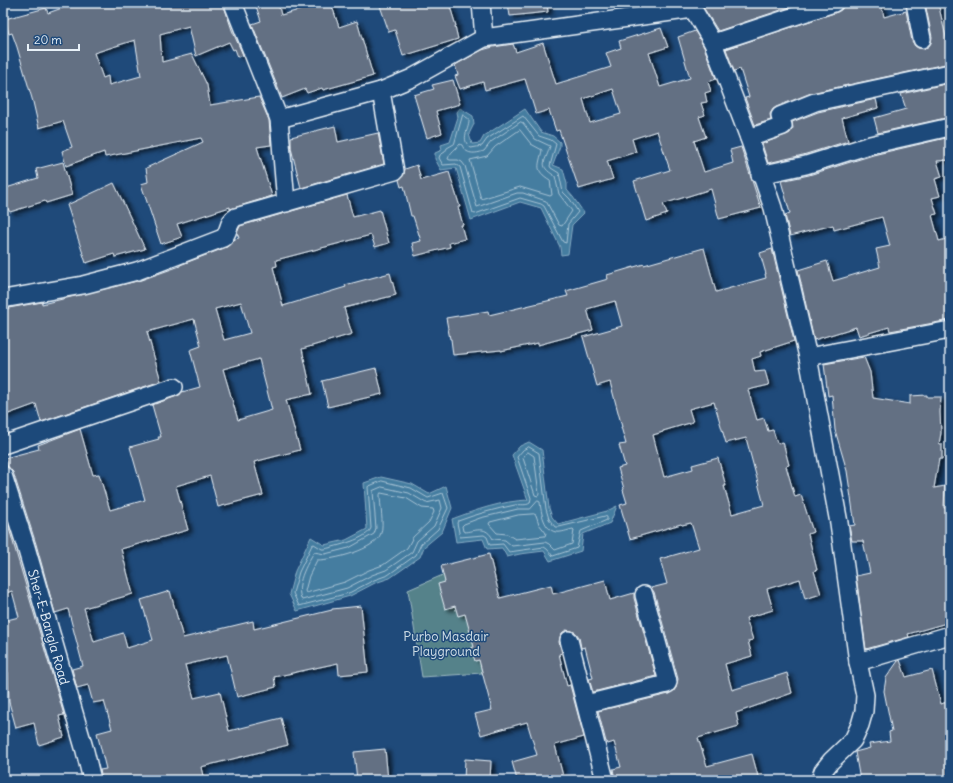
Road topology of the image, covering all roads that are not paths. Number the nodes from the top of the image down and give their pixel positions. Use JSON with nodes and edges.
{"nodes":[{"id":1,"x":233,"y":3,"type":"edge"},
{"id":2,"x":481,"y":3,"type":"edge"},
{"id":3,"x":834,"y":3,"type":"edge"},
{"id":4,"x":915,"y":3,"type":"edge"},
{"id":5,"x":693,"y":6,"type":"edge"},
{"id":6,"x":484,"y":38,"type":"junction"},
{"id":7,"x":922,"y":38,"type":"dead end"},
{"id":8,"x":713,"y":43,"type":"junction"},
{"id":9,"x":950,"y":73,"type":"edge"},
{"id":10,"x":381,"y":91,"type":"junction"},
{"id":11,"x":279,"y":119,"type":"junction"},
{"id":12,"x":950,"y":127,"type":"edge"},
{"id":13,"x":749,"y":138,"type":"junction"},
{"id":14,"x":760,"y":175,"type":"junction"},
{"id":15,"x":286,"y":203,"type":"junction"},
{"id":16,"x":3,"y":299,"type":"edge"},
{"id":17,"x":950,"y":330,"type":"edge"},
{"id":18,"x":808,"y":357,"type":"junction"},
{"id":19,"x":174,"y":387,"type":"dead end"},
{"id":20,"x":3,"y":445,"type":"edge"},
{"id":21,"x":4,"y":480,"type":"edge"},
{"id":22,"x":644,"y":595,"type":"dead end"},
{"id":23,"x":950,"y":635,"type":"edge"},
{"id":24,"x":569,"y":640,"type":"dead end"},
{"id":25,"x":858,"y":662,"type":"junction"},
{"id":26,"x":586,"y":704,"type":"junction"},
{"id":27,"x":92,"y":780,"type":"edge"},
{"id":28,"x":605,"y":780,"type":"edge"},
{"id":29,"x":820,"y":780,"type":"edge"}],
"edges":[{"from":1,"to":11,"type":"street"},
{"from":2,"to":6,"type":"street"},
{"from":3,"to":8,"type":"street"},
{"from":4,"to":7,"type":"street"},
{"from":5,"to":6,"type":"street"},
{"from":5,"to":8,"type":"street"},
{"from":6,"to":10,"type":"street"},
{"from":8,"to":13,"type":"street"},
{"from":9,"to":13,"type":"street"},
{"from":10,"to":11,"type":"street"},
{"from":10,"to":15,"type":"street"},
{"from":11,"to":15,"type":"street"},
{"from":12,"to":14,"type":"street"},
{"from":13,"to":14,"type":"street"},
{"from":14,"to":18,"type":"street"},
{"from":15,"to":16,"type":"street"},
{"from":17,"to":18,"type":"street"},
{"from":18,"to":25,"type":"street"},
{"from":19,"to":20,"type":"street"},
{"from":21,"to":27,"type":"street","name":"Sher-E-Bangla Road"},
{"from":22,"to":26,"type":"street"},
{"from":23,"to":25,"type":"street"},
{"from":24,"to":26,"type":"street"},
{"from":25,"to":29,"type":"street"},
{"from":26,"to":28,"type":"street"}]}
